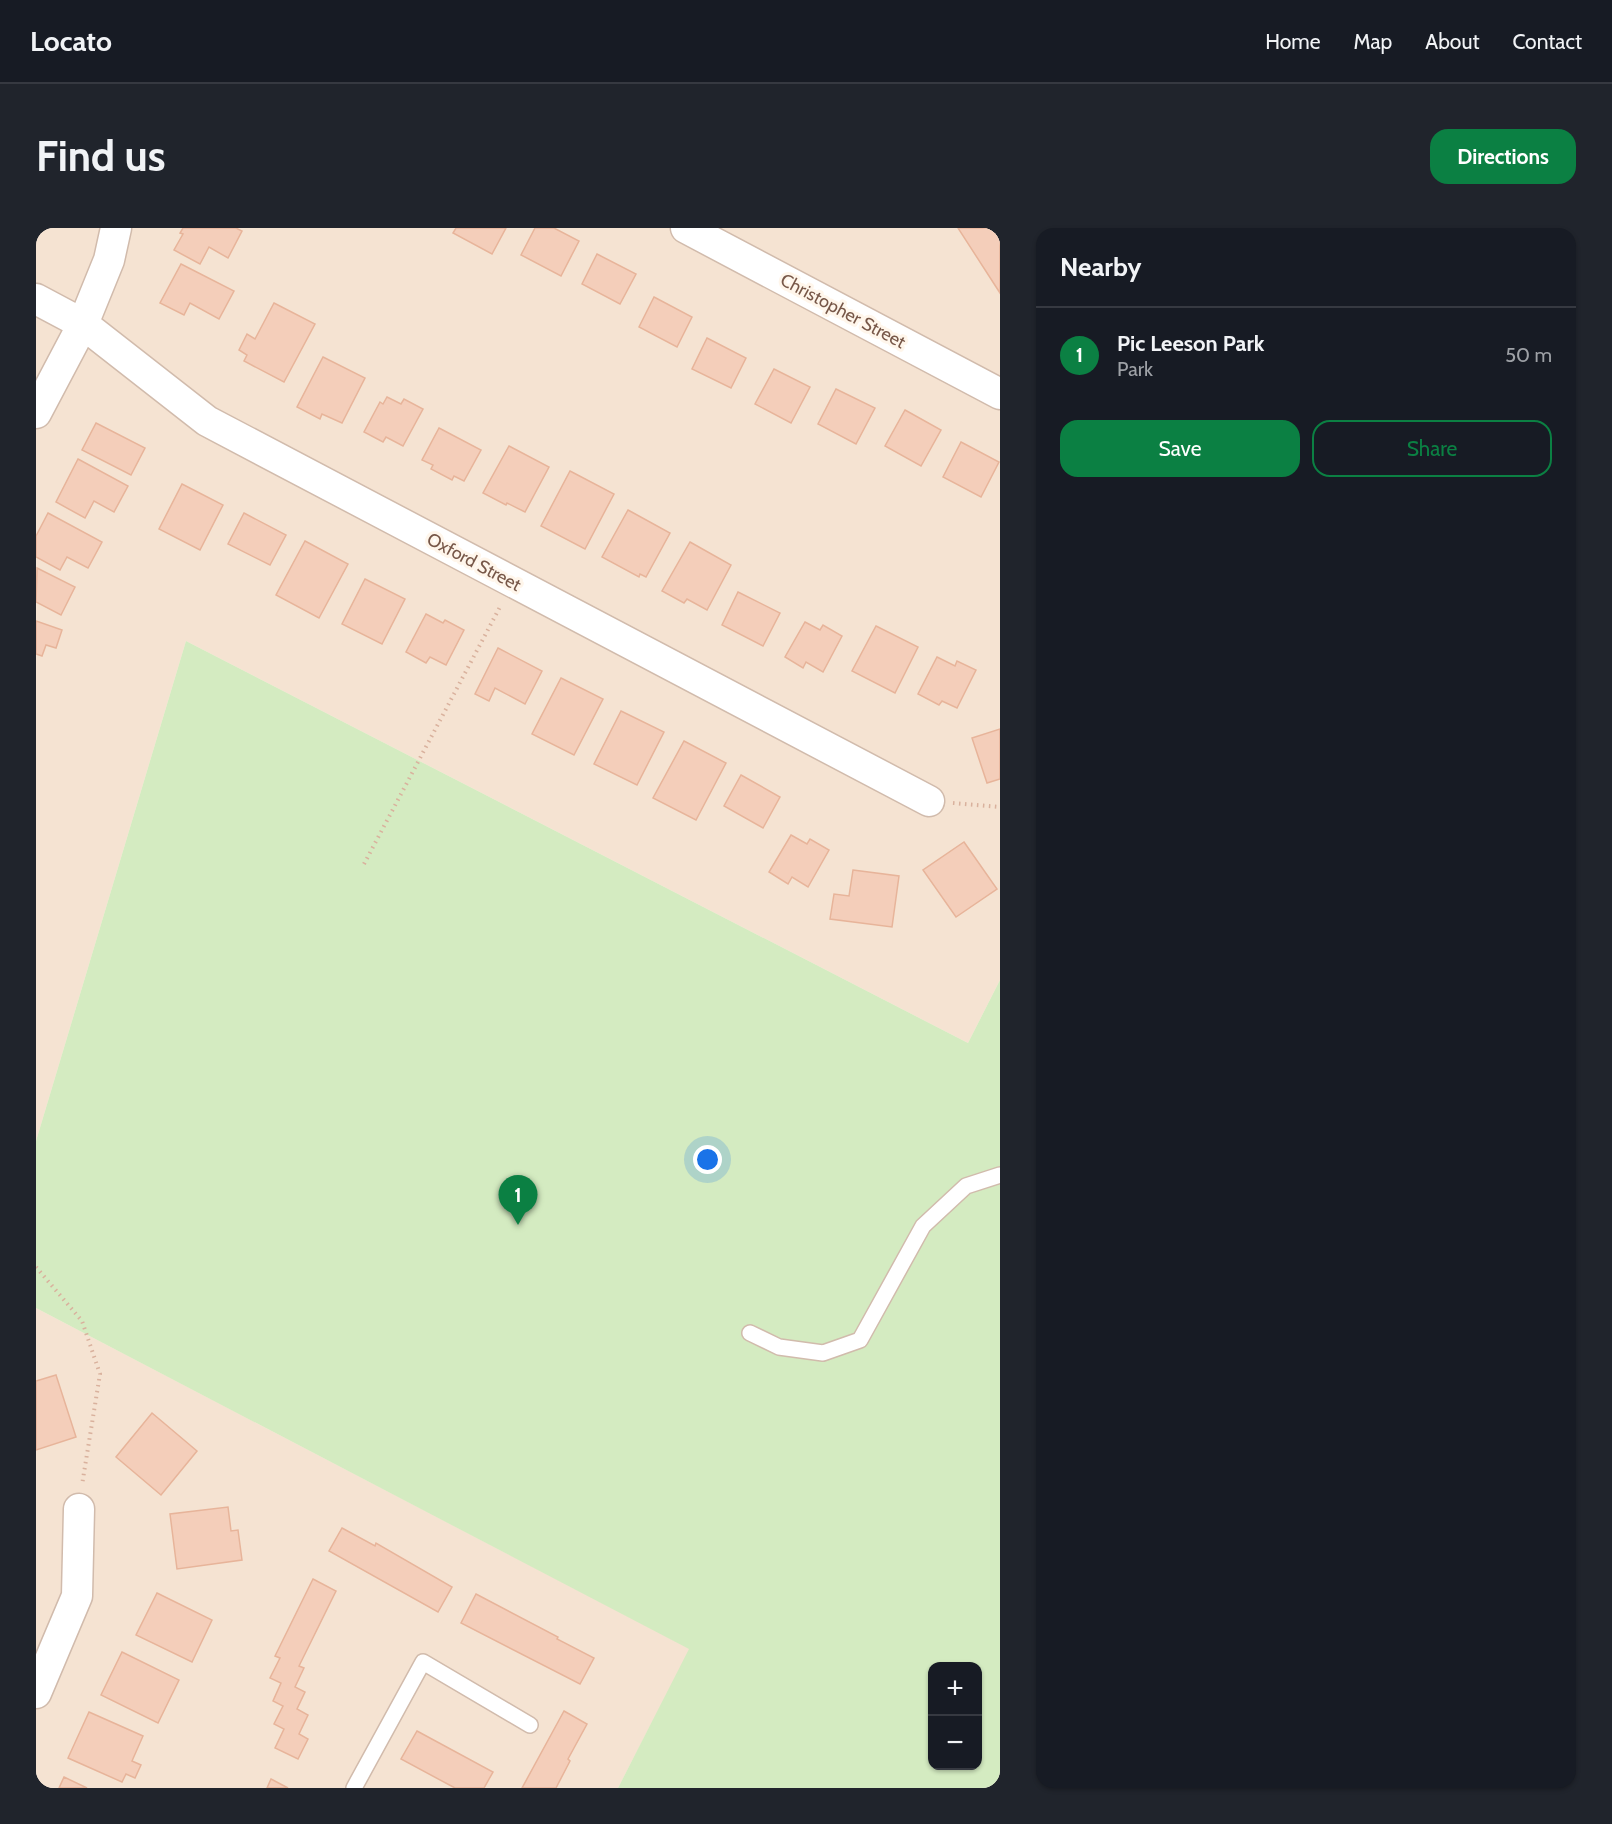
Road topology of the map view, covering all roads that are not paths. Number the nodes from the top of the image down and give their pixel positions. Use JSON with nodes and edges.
{"nodes":[{"id":1,"x":116,"y":228,"type":"edge"},
{"id":2,"x":686,"y":228,"type":"edge"},
{"id":3,"x":36,"y":299,"type":"edge"},
{"id":4,"x":83,"y":324,"type":"junction"},
{"id":5,"x":1000,"y":394,"type":"edge"},
{"id":6,"x":36,"y":413,"type":"edge"},
{"id":7,"x":929,"y":801,"type":"road end"},
{"id":8,"x":1000,"y":1175,"type":"edge"},
{"id":9,"x":750,"y":1333,"type":"dead end"},
{"id":10,"x":79,"y":1509,"type":"road end"},
{"id":11,"x":36,"y":1693,"type":"edge"},
{"id":12,"x":530,"y":1725,"type":"dead end"},
{"id":13,"x":354,"y":1788,"type":"edge"}],
"edges":[{"from":1,"to":4,"type":"street"},
{"from":2,"to":5,"type":"street","name":"Christopher Street"},
{"from":3,"to":4,"type":"street","name":"Oxford Street"},
{"from":4,"to":6,"type":"street"},
{"from":4,"to":7,"type":"street","name":"Oxford Street"},
{"from":8,"to":9,"type":"lane"},
{"from":10,"to":11,"type":"street"},
{"from":12,"to":13,"type":"lane"}]}
